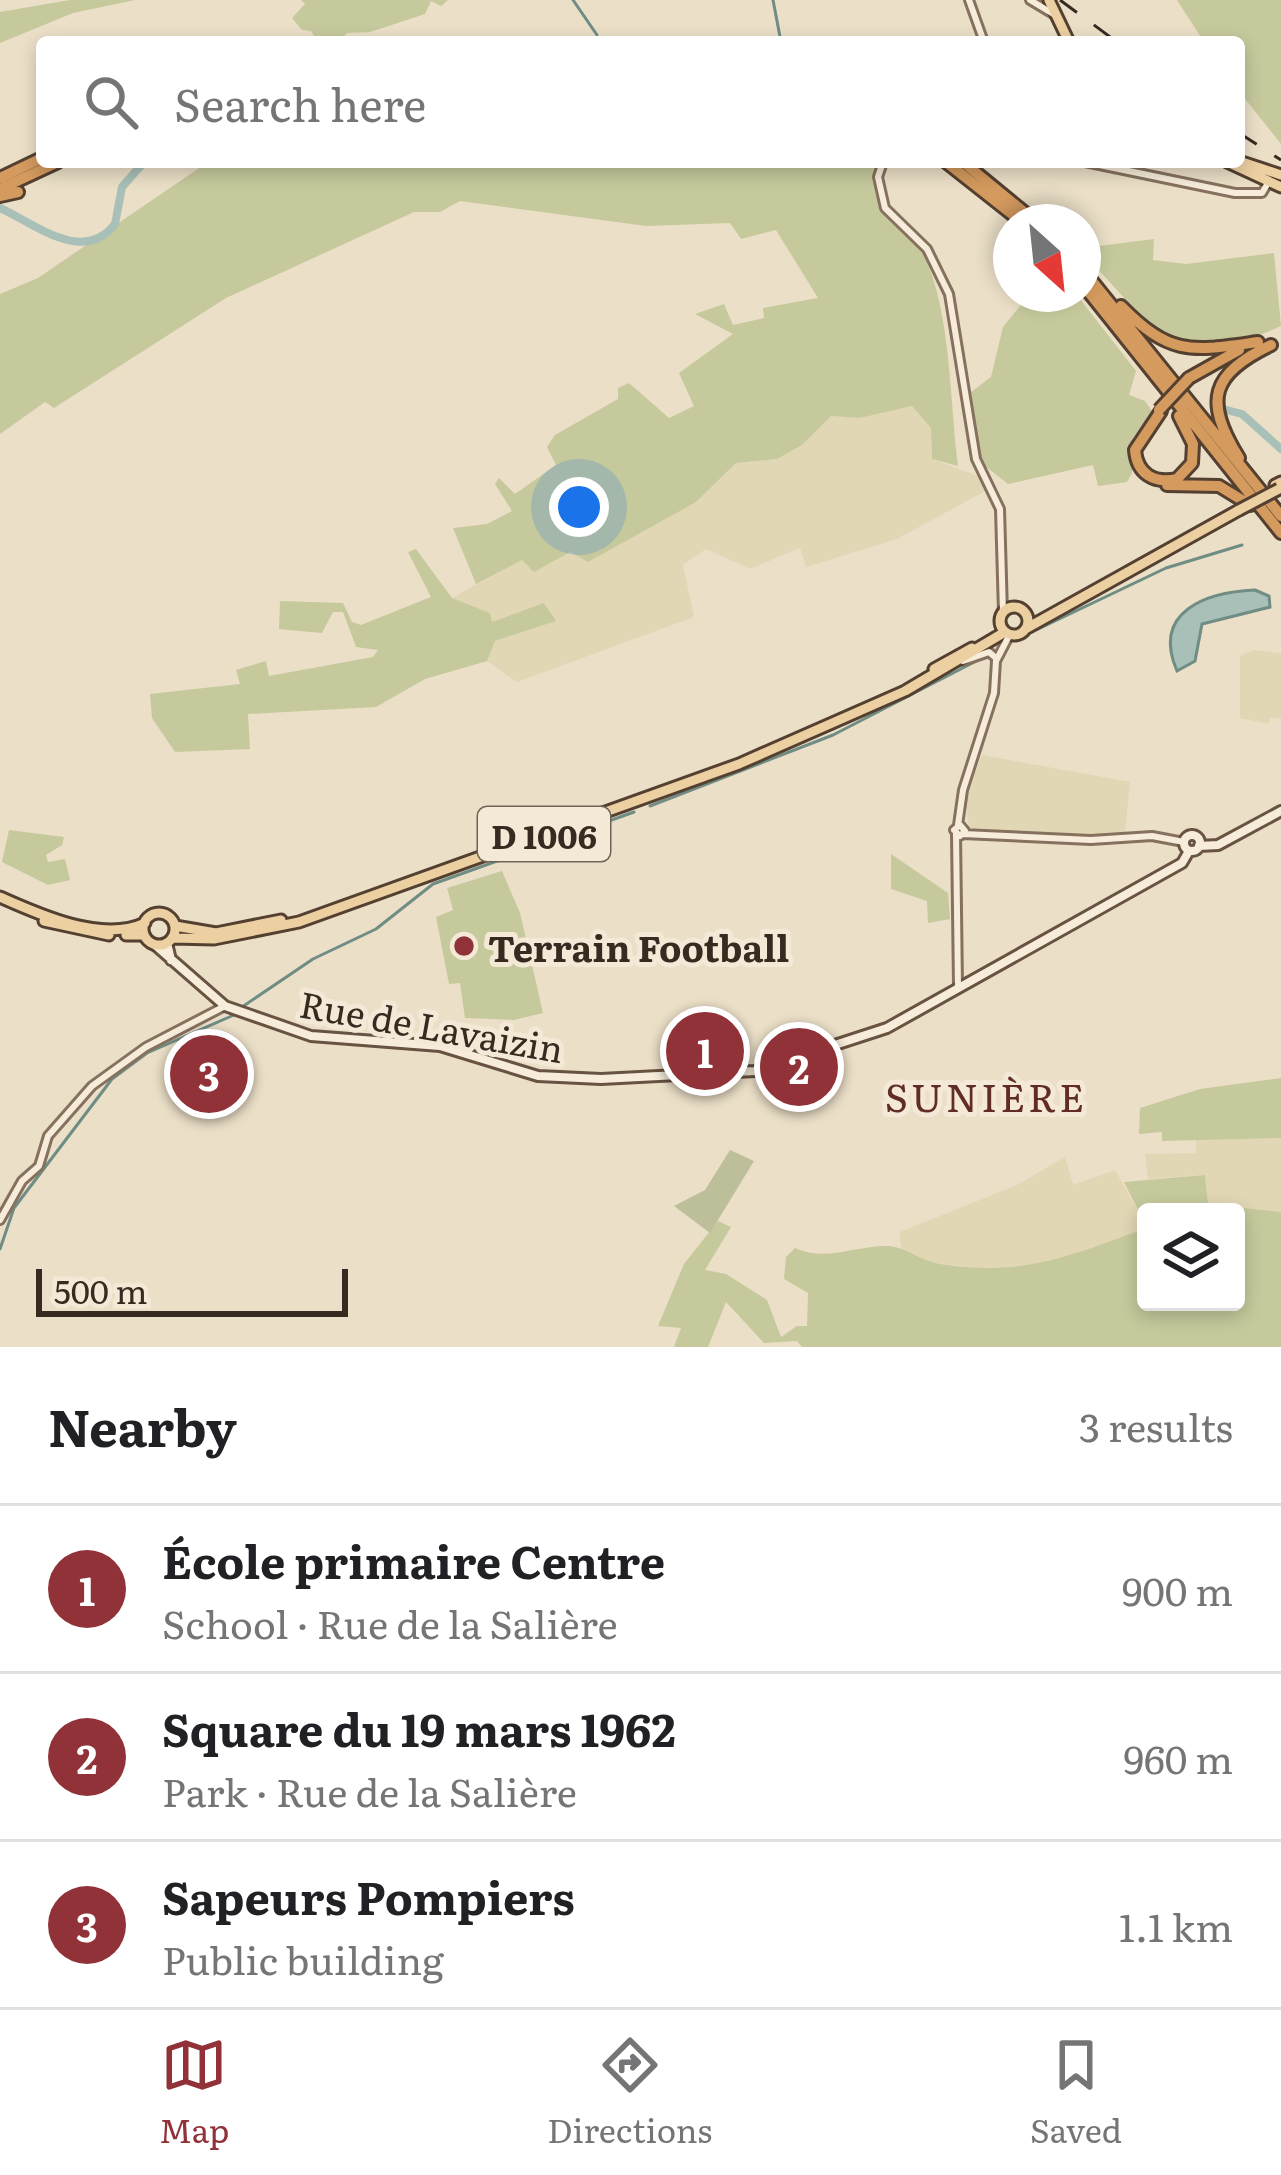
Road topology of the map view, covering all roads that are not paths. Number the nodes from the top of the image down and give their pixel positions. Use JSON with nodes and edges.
{"nodes":[{"id":1,"x":969,"y":0,"type":"edge"},
{"id":2,"x":1031,"y":0,"type":"edge"},
{"id":3,"x":1049,"y":1,"type":"edge"},
{"id":4,"x":1055,"y":15,"type":"junction"},
{"id":5,"x":982,"y":36,"type":"edge"},
{"id":6,"x":1066,"y":36,"type":"edge"},
{"id":7,"x":36,"y":161,"type":"edge"},
{"id":8,"x":1245,"y":164,"type":"edge"},
{"id":9,"x":47,"y":168,"type":"edge"},
{"id":10,"x":881,"y":168,"type":"edge"},
{"id":11,"x":954,"y":168,"type":"edge"},
{"id":12,"x":970,"y":168,"type":"edge"},
{"id":13,"x":1116,"y":168,"type":"edge"},
{"id":14,"x":1242,"y":168,"type":"edge"},
{"id":15,"x":0,"y":176,"type":"edge"},
{"id":16,"x":1272,"y":180,"type":"edge"},
{"id":17,"x":18,"y":192,"type":"dead end"},
{"id":18,"x":0,"y":193,"type":"edge"},
{"id":19,"x":999,"y":204,"type":"edge"},
{"id":20,"x":1014,"y":204,"type":"edge"},
{"id":21,"x":1101,"y":291,"type":"edge"},
{"id":22,"x":1101,"y":300,"type":"edge"},
{"id":23,"x":1101,"y":302,"type":"edge"},
{"id":24,"x":1273,"y":341,"type":"edge"},
{"id":25,"x":1171,"y":406,"type":"junction"},
{"id":26,"x":1279,"y":486,"type":"edge"},
{"id":27,"x":1256,"y":487,"type":"junction"},
{"id":28,"x":1276,"y":519,"type":"edge"},
{"id":29,"x":1281,"y":533,"type":"edge"},
{"id":30,"x":1028,"y":621,"type":"junction"},
{"id":31,"x":1005,"y":625,"type":"junction"},
{"id":32,"x":997,"y":659,"type":"junction"},
{"id":33,"x":954,"y":665,"type":"junction"},
{"id":34,"x":1281,"y":811,"type":"edge"},
{"id":35,"x":961,"y":831,"type":"junction"},
{"id":36,"x":1191,"y":846,"type":"junction"},
{"id":37,"x":0,"y":900,"type":"edge"},
{"id":38,"x":144,"y":929,"type":"junction"},
{"id":39,"x":168,"y":938,"type":"junction"},
{"id":40,"x":958,"y":986,"type":"junction"},
{"id":41,"x":226,"y":1006,"type":"junction"},
{"id":42,"x":0,"y":1220,"type":"edge"}],
"edges":[{"from":1,"to":5,"type":"street"},
{"from":2,"to":3,"type":"street"},
{"from":2,"to":4,"type":"street"},
{"from":3,"to":4,"type":"main road"},
{"from":4,"to":6,"type":"main road"},
{"from":7,"to":15,"type":"highway"},
{"from":8,"to":16,"type":"main road"},
{"from":9,"to":18,"type":"highway"},
{"from":10,"to":31,"type":"street"},
{"from":11,"to":19,"type":"highway"},
{"from":12,"to":20,"type":"highway"},
{"from":13,"to":16,"type":"street"},
{"from":14,"to":16,"type":"main road"},
{"from":17,"to":18,"type":"highway"},
{"from":21,"to":24,"type":"highway"},
{"from":22,"to":25,"type":"highway","bridge":true},
{"from":23,"to":25,"type":"highway"},
{"from":24,"to":25,"type":"highway","bridge":true},
{"from":24,"to":27,"type":"highway"},
{"from":25,"to":25,"type":"highway"},
{"from":25,"to":27,"type":"highway"},
{"from":25,"to":28,"type":"highway"},
{"from":25,"to":28,"type":"highway"},
{"from":26,"to":30,"type":"main road","bridge":true},
{"from":27,"to":28,"type":"highway"},
{"from":28,"to":29,"type":"highway"},
{"from":30,"to":31,"type":"main road"},
{"from":30,"to":31,"type":"main road"},
{"from":31,"to":32,"type":"street"},
{"from":31,"to":33,"type":"main road","number":"D 1006"},
{"from":31,"to":39,"type":"main road","number":"D 1006"},
{"from":32,"to":33,"type":"street"},
{"from":32,"to":35,"type":"street"},
{"from":33,"to":39,"type":"main road","number":"D 1006"},
{"from":34,"to":36,"type":"main road","name":"Rue de Lavaizin"},
{"from":35,"to":36,"type":"street"},
{"from":35,"to":40,"type":"street"},
{"from":36,"to":40,"type":"main road","name":"Rue de Lavaizin"},
{"from":37,"to":38,"type":"main road"},
{"from":38,"to":39,"type":"main road"},
{"from":38,"to":39,"type":"main road"},
{"from":39,"to":41,"type":"main road","name":"Rue de Lavaizin"},
{"from":40,"to":41,"type":"main road","name":"Rue de Lavaizin"},
{"from":41,"to":42,"type":"street"}]}
